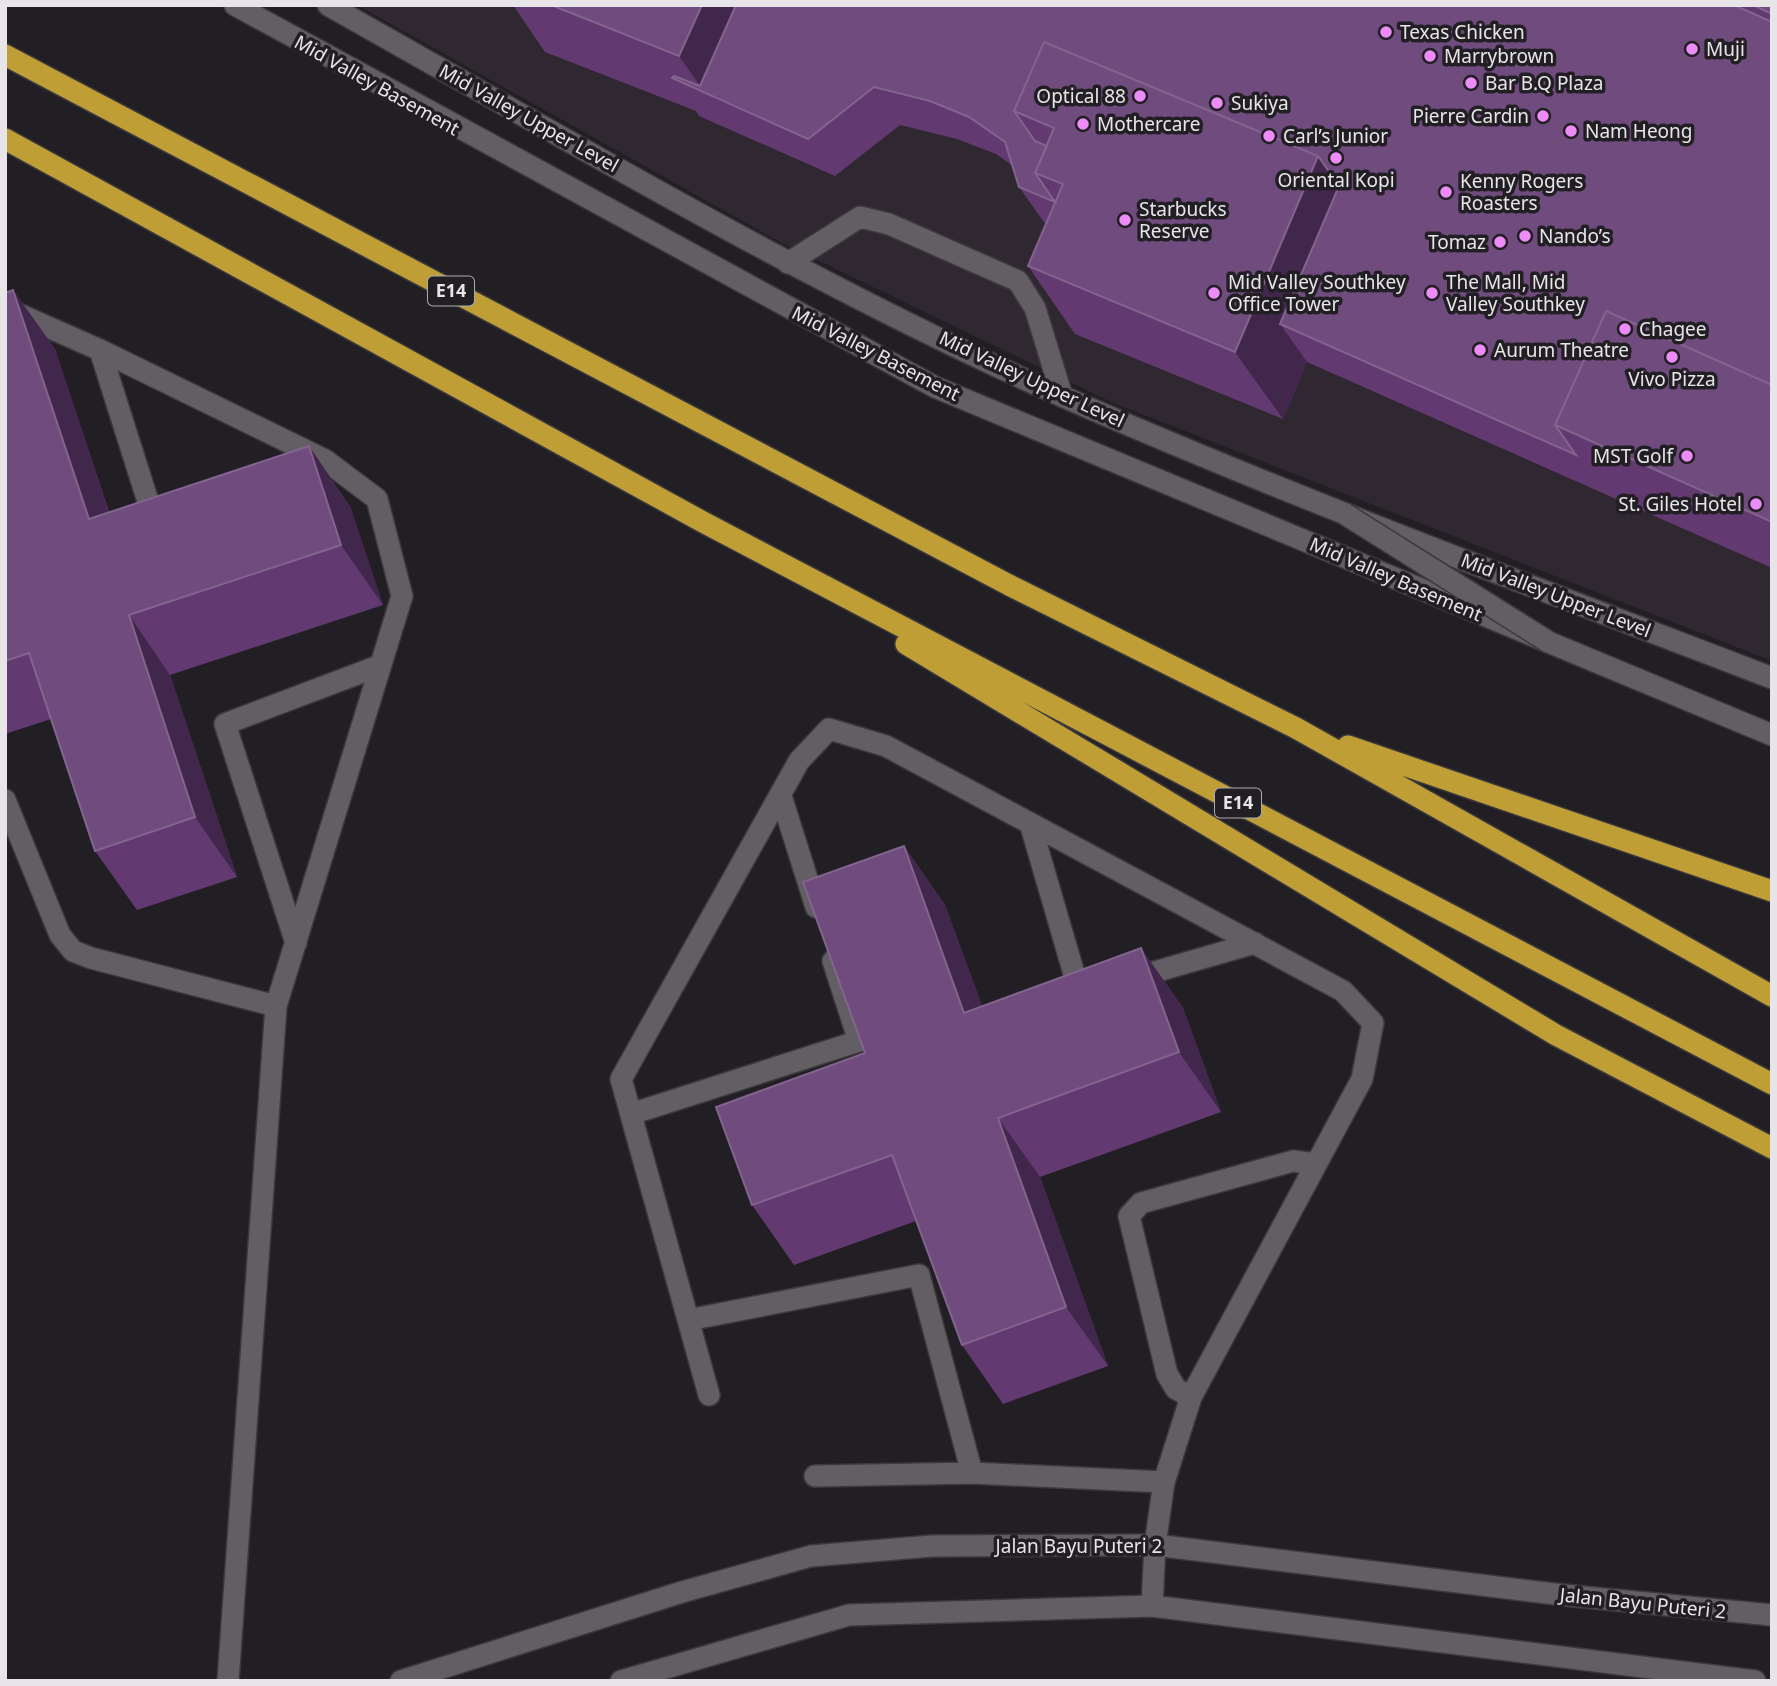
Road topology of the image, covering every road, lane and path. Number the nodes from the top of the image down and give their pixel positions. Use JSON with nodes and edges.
{"nodes":[{"id":1,"x":235,"y":5,"type":"edge"},
{"id":2,"x":328,"y":5,"type":"edge"},
{"id":3,"x":5,"y":55,"type":"edge"},
{"id":4,"x":5,"y":139,"type":"edge"},
{"id":5,"x":788,"y":263,"type":"junction"},
{"id":6,"x":5,"y":307,"type":"edge"},
{"id":7,"x":100,"y":350,"type":"junction"},
{"id":8,"x":1062,"y":396,"type":"junction"},
{"id":9,"x":325,"y":460,"type":"junction"},
{"id":10,"x":299,"y":469,"type":"edge"},
{"id":11,"x":179,"y":505,"type":"edge"},
{"id":12,"x":1345,"y":514,"type":"junction"},
{"id":13,"x":704,"y":522,"type":"junction"},
{"id":14,"x":1547,"y":641,"type":"junction"},
{"id":15,"x":382,"y":665,"type":"junction"},
{"id":16,"x":1772,"y":678,"type":"edge"},
{"id":17,"x":1296,"y":728,"type":"junction"},
{"id":18,"x":1772,"y":735,"type":"edge"},
{"id":19,"x":781,"y":796,"type":"junction"},
{"id":20,"x":5,"y":800,"type":"edge"},
{"id":21,"x":1030,"y":823,"type":"junction"},
{"id":22,"x":1772,"y":891,"type":"edge"},
{"id":23,"x":296,"y":943,"type":"junction"},
{"id":24,"x":1255,"y":943,"type":"junction"},
{"id":25,"x":1772,"y":996,"type":"edge"},
{"id":26,"x":276,"y":1006,"type":"junction"},
{"id":27,"x":1772,"y":1084,"type":"edge"},
{"id":28,"x":631,"y":1114,"type":"junction"},
{"id":29,"x":1772,"y":1149,"type":"edge"},
{"id":30,"x":1316,"y":1164,"type":"junction"},
{"id":31,"x":688,"y":1320,"type":"junction"},
{"id":32,"x":709,"y":1395,"type":"dead end"},
{"id":33,"x":1191,"y":1397,"type":"junction"},
{"id":34,"x":972,"y":1473,"type":"junction"},
{"id":35,"x":815,"y":1476,"type":"dead end"},
{"id":36,"x":1164,"y":1482,"type":"junction"},
{"id":37,"x":1155,"y":1545,"type":"junction"},
{"id":38,"x":1152,"y":1606,"type":"junction"},
{"id":39,"x":1772,"y":1615,"type":"edge"},
{"id":40,"x":228,"y":1681,"type":"edge"},
{"id":41,"x":401,"y":1681,"type":"edge"},
{"id":42,"x":621,"y":1681,"type":"edge"},
{"id":43,"x":1755,"y":1681,"type":"edge"}],
"edges":[{"from":1,"to":14,"type":"street","name":"Mid Valley Basement"},
{"from":2,"to":5,"type":"street","name":"Mid Valley Upper Level"},
{"from":3,"to":17,"type":"highway","number":"E14"},
{"from":4,"to":13,"type":"highway","number":"E14"},
{"from":5,"to":8,"type":"street","name":"Mid Valley Upper Level"},
{"from":5,"to":8,"type":"street"},
{"from":6,"to":7,"type":"street"},
{"from":7,"to":9,"type":"street"},
{"from":7,"to":11,"type":"street"},
{"from":8,"to":12,"type":"street","name":"Mid Valley Upper Level"},
{"from":9,"to":10,"type":"street"},
{"from":9,"to":15,"type":"street"},
{"from":12,"to":14,"type":"street","bridge":true},
{"from":12,"to":16,"type":"street","name":"Mid Valley Upper Level","bridge":true},
{"from":13,"to":27,"type":"highway","number":"E14"},
{"from":13,"to":29,"type":"highway"},
{"from":14,"to":18,"type":"street"},
{"from":15,"to":23,"type":"street"},
{"from":15,"to":23,"type":"street"},
{"from":17,"to":22,"type":"highway"},
{"from":17,"to":25,"type":"highway","number":"E14"},
{"from":19,"to":21,"type":"street"},
{"from":19,"to":28,"type":"street"},
{"from":19,"to":28,"type":"street"},
{"from":20,"to":26,"type":"street"},
{"from":21,"to":24,"type":"street"},
{"from":21,"to":24,"type":"street"},
{"from":23,"to":26,"type":"street"},
{"from":24,"to":30,"type":"street"},
{"from":26,"to":40,"type":"street"},
{"from":28,"to":31,"type":"street"},
{"from":30,"to":33,"type":"street"},
{"from":30,"to":33,"type":"street"},
{"from":31,"to":32,"type":"street"},
{"from":31,"to":34,"type":"street"},
{"from":33,"to":36,"type":"street"},
{"from":34,"to":35,"type":"street"},
{"from":34,"to":36,"type":"street"},
{"from":36,"to":37,"type":"street"},
{"from":37,"to":38,"type":"street"},
{"from":37,"to":39,"type":"street","name":"Jalan Bayu Puteri 2"},
{"from":37,"to":41,"type":"street","name":"Jalan Bayu Puteri 2"},
{"from":38,"to":42,"type":"street"},
{"from":38,"to":43,"type":"street"}]}
